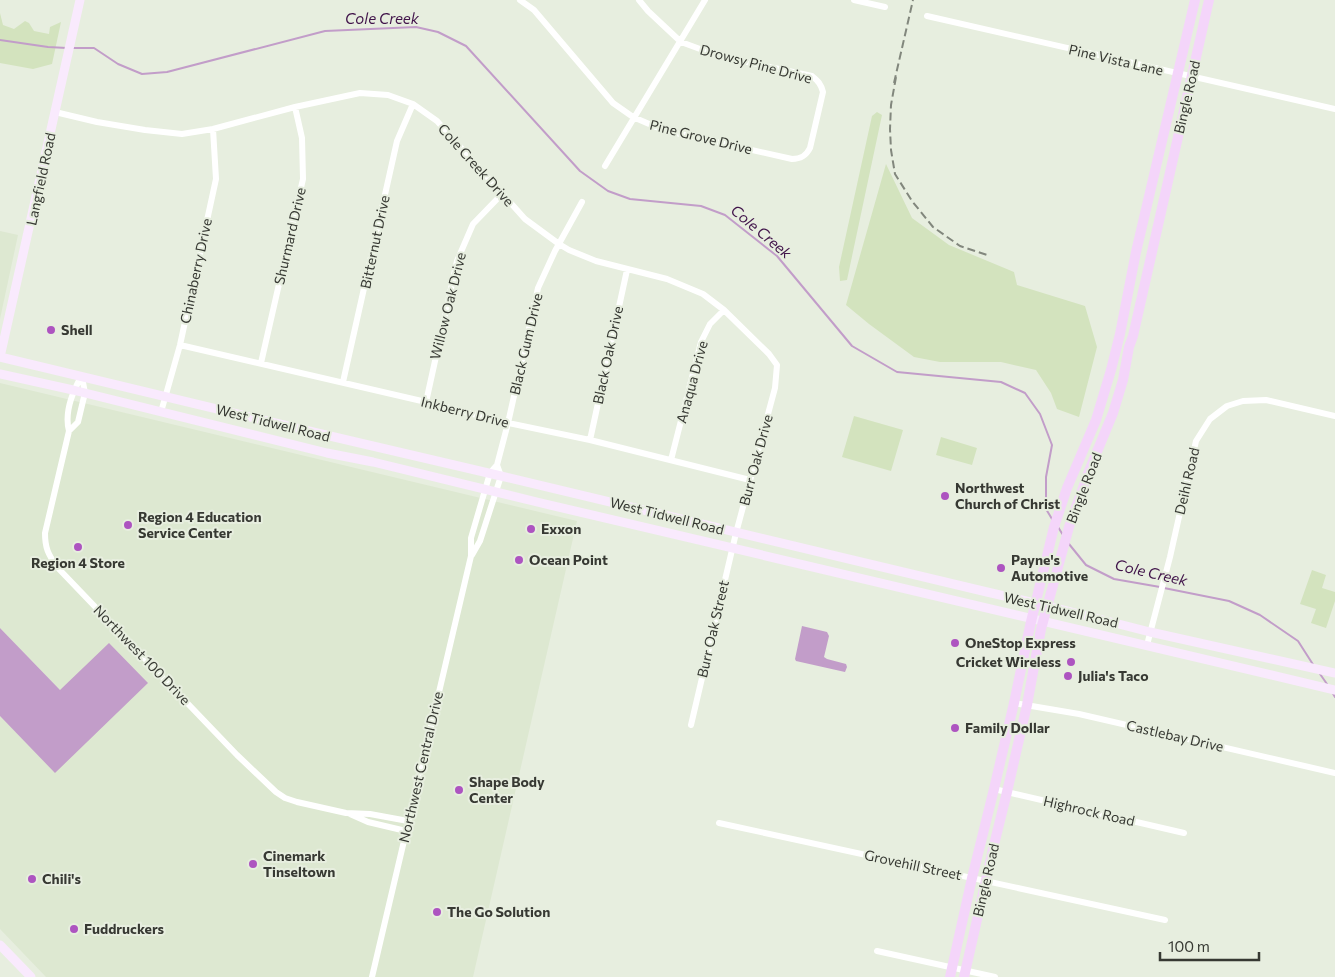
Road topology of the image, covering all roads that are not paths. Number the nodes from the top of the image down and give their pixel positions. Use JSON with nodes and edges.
{"nodes":[{"id":1,"x":80,"y":0,"type":"edge"},
{"id":2,"x":520,"y":0,"type":"edge"},
{"id":3,"x":639,"y":0,"type":"edge"},
{"id":4,"x":705,"y":0,"type":"edge"},
{"id":5,"x":854,"y":0,"type":"edge"},
{"id":6,"x":1194,"y":0,"type":"edge"},
{"id":7,"x":1209,"y":0,"type":"edge"},
{"id":8,"x":885,"y":7,"type":"dead end"},
{"id":9,"x":927,"y":16,"type":"dead end"},
{"id":10,"x":680,"y":42,"type":"junction"},
{"id":11,"x":1177,"y":73,"type":"junction"},
{"id":12,"x":1192,"y":76,"type":"junction"},
{"id":13,"x":412,"y":104,"type":"junction"},
{"id":14,"x":294,"y":107,"type":"junction"},
{"id":15,"x":1335,"y":109,"type":"edge"},
{"id":16,"x":55,"y":112,"type":"junction"},
{"id":17,"x":633,"y":117,"type":"junction"},
{"id":18,"x":816,"y":122,"type":"joint"},
{"id":19,"x":213,"y":130,"type":"junction"},
{"id":20,"x":605,"y":166,"type":"dead end"},
{"id":21,"x":502,"y":194,"type":"junction"},
{"id":22,"x":582,"y":202,"type":"dead end"},
{"id":23,"x":1147,"y":207,"type":"junction"},
{"id":24,"x":1162,"y":210,"type":"junction"},
{"id":25,"x":559,"y":244,"type":"junction"},
{"id":26,"x":627,"y":270,"type":"junction"},
{"id":27,"x":724,"y":310,"type":"junction"},
{"id":28,"x":1120,"y":334,"type":"junction"},
{"id":29,"x":1133,"y":336,"type":"junction"},
{"id":30,"x":180,"y":345,"type":"junction"},
{"id":31,"x":0,"y":357,"type":"edge"},
{"id":32,"x":261,"y":363,"type":"junction"},
{"id":33,"x":0,"y":374,"type":"edge"},
{"id":34,"x":82,"y":377,"type":"junction"},
{"id":35,"x":344,"y":382,"type":"junction"},
{"id":36,"x":775,"y":388,"type":"joint"},
{"id":37,"x":73,"y":390,"type":"junction"},
{"id":38,"x":84,"y":393,"type":"junction"},
{"id":39,"x":165,"y":396,"type":"junction"},
{"id":40,"x":426,"y":402,"type":"junction"},
{"id":41,"x":161,"y":412,"type":"junction"},
{"id":42,"x":1335,"y":416,"type":"edge"},
{"id":43,"x":508,"y":423,"type":"junction"},
{"id":44,"x":69,"y":431,"type":"junction"},
{"id":45,"x":330,"y":436,"type":"junction"},
{"id":46,"x":590,"y":440,"type":"junction"},
{"id":47,"x":327,"y":453,"type":"junction"},
{"id":48,"x":671,"y":460,"type":"junction"},
{"id":49,"x":497,"y":465,"type":"junction"},
{"id":50,"x":1077,"y":466,"type":"junction"},
{"id":51,"x":1089,"y":471,"type":"junction"},
{"id":52,"x":490,"y":473,"type":"junction"},
{"id":53,"x":501,"y":476,"type":"junction"},
{"id":54,"x":750,"y":480,"type":"junction"},
{"id":55,"x":485,"y":490,"type":"junction"},
{"id":56,"x":496,"y":492,"type":"junction"},
{"id":57,"x":736,"y":533,"type":"junction"},
{"id":58,"x":733,"y":548,"type":"junction"},
{"id":59,"x":471,"y":556,"type":"junction"},
{"id":60,"x":846,"y":559,"type":"junction"},
{"id":61,"x":842,"y":574,"type":"junction"},
{"id":62,"x":925,"y":578,"type":"junction"},
{"id":63,"x":922,"y":593,"type":"junction"},
{"id":64,"x":1036,"y":603,"type":"junction"},
{"id":65,"x":1048,"y":606,"type":"junction"},
{"id":66,"x":1032,"y":618,"type":"junction"},
{"id":67,"x":1043,"y":621,"type":"junction"},
{"id":68,"x":1150,"y":632,"type":"junction"},
{"id":69,"x":1147,"y":646,"type":"junction"},
{"id":70,"x":1225,"y":648,"type":"junction"},
{"id":71,"x":1223,"y":663,"type":"junction"},
{"id":72,"x":1335,"y":673,"type":"edge"},
{"id":73,"x":1335,"y":690,"type":"edge"},
{"id":74,"x":1014,"y":702,"type":"junction"},
{"id":75,"x":1027,"y":706,"type":"junction"},
{"id":76,"x":691,"y":726,"type":"dead end"},
{"id":77,"x":1335,"y":773,"type":"edge"},
{"id":78,"x":994,"y":790,"type":"junction"},
{"id":79,"x":1007,"y":792,"type":"junction"},
{"id":80,"x":346,"y":813,"type":"junction"},
{"id":81,"x":408,"y":821,"type":"junction"},
{"id":82,"x":719,"y":823,"type":"dead end"},
{"id":83,"x":406,"y":831,"type":"junction"},
{"id":84,"x":1184,"y":833,"type":"dead end"},
{"id":85,"x":972,"y":878,"type":"junction"},
{"id":86,"x":986,"y":881,"type":"junction"},
{"id":87,"x":1165,"y":920,"type":"dead end"},
{"id":88,"x":0,"y":945,"type":"edge"},
{"id":89,"x":878,"y":951,"type":"dead end"},
{"id":90,"x":951,"y":972,"type":"edge"},
{"id":91,"x":965,"y":974,"type":"edge"},
{"id":92,"x":31,"y":977,"type":"edge"},
{"id":93,"x":372,"y":977,"type":"edge"},
{"id":94,"x":996,"y":977,"type":"edge"}],
"edges":[{"from":1,"to":16,"type":"main road","name":"Langfield Road"},
{"from":2,"to":17,"type":"street","name":"Pine Grove Drive"},
{"from":3,"to":10,"type":"street","name":"Drowsy Pine Drive"},
{"from":4,"to":10,"type":"street"},
{"from":5,"to":8,"type":"street"},
{"from":6,"to":11,"type":"main road","name":"Bingle Road"},
{"from":7,"to":12,"type":"main road","name":"Bingle Road"},
{"from":9,"to":11,"type":"street","name":"Pine Vista Lane"},
{"from":10,"to":17,"type":"street"},
{"from":10,"to":18,"type":"street","name":"Drowsy Pine Drive"},
{"from":11,"to":12,"type":"street","name":"Pine Vista Lane"},
{"from":11,"to":23,"type":"main road","name":"Bingle Road"},
{"from":12,"to":15,"type":"street","name":"Pine Vista Lane"},
{"from":12,"to":24,"type":"main road","name":"Bingle Road"},
{"from":13,"to":14,"type":"street","name":"Cole Creek Drive"},
{"from":13,"to":21,"type":"street","name":"Cole Creek Drive"},
{"from":13,"to":35,"type":"street","name":"Bitternut Drive"},
{"from":14,"to":19,"type":"street","name":"Cole Creek Drive"},
{"from":14,"to":32,"type":"street","name":"Shurmard Drive"},
{"from":16,"to":19,"type":"street","name":"Cole Creek Drive"},
{"from":16,"to":31,"type":"main road","name":"Langfield Road"},
{"from":17,"to":18,"type":"street","name":"Pine Grove Drive"},
{"from":17,"to":20,"type":"street"},
{"from":19,"to":30,"type":"street","name":"Chinaberry Drive"},
{"from":21,"to":25,"type":"street","name":"Cole Creek Drive"},
{"from":21,"to":40,"type":"street","name":"Willow Oak Drive"},
{"from":22,"to":25,"type":"street","name":"Black Gum Drive"},
{"from":23,"to":24,"type":"main road"},
{"from":23,"to":28,"type":"main road","name":"Bingle Road"},
{"from":24,"to":29,"type":"main road","name":"Bingle Road"},
{"from":25,"to":26,"type":"street","name":"Cole Creek Drive"},
{"from":25,"to":43,"type":"street","name":"Black Gum Drive"},
{"from":26,"to":27,"type":"street","name":"Cole Creek Drive"},
{"from":26,"to":46,"type":"street","name":"Black Oak Drive"},
{"from":27,"to":36,"type":"street","name":"Cole Creek Drive"},
{"from":27,"to":48,"type":"street","name":"Anaqua Drive"},
{"from":28,"to":29,"type":"main road"},
{"from":28,"to":50,"type":"main road","name":"Bingle Road"},
{"from":29,"to":51,"type":"main road","name":"Bingle Road"},
{"from":30,"to":32,"type":"street","name":"Inkberry Drive"},
{"from":30,"to":39,"type":"street","name":"Chinaberry Drive"},
{"from":31,"to":34,"type":"main road","name":"West Tidwell Road"},
{"from":32,"to":35,"type":"street","name":"Inkberry Drive"},
{"from":33,"to":37,"type":"main road","name":"West Tidwell Road"},
{"from":34,"to":37,"type":"street","name":"Northwest 100 Drive"},
{"from":34,"to":38,"type":"street","name":"Northwest 100 Drive"},
{"from":34,"to":39,"type":"main road","name":"West Tidwell Road"},
{"from":35,"to":40,"type":"street","name":"Inkberry Drive"},
{"from":36,"to":54,"type":"street","name":"Burr Oak Drive"},
{"from":37,"to":38,"type":"main road","name":"West Tidwell Road"},
{"from":37,"to":44,"type":"street","name":"Northwest 100 Drive"},
{"from":38,"to":41,"type":"main road","name":"West Tidwell Road"},
{"from":38,"to":44,"type":"street","name":"Northwest 100 Drive"},
{"from":39,"to":41,"type":"street","name":"Chinaberry Drive"},
{"from":39,"to":45,"type":"main road","name":"West Tidwell Road"},
{"from":40,"to":43,"type":"street","name":"Inkberry Drive"},
{"from":41,"to":47,"type":"main road","name":"West Tidwell Road"},
{"from":42,"to":68,"type":"street","name":"Deihl Road"},
{"from":43,"to":46,"type":"street","name":"Inkberry Drive"},
{"from":43,"to":49,"type":"street","name":"Black Gum Drive"},
{"from":44,"to":80,"type":"street","name":"Northwest 100 Drive"},
{"from":45,"to":47,"type":"main road"},
{"from":45,"to":52,"type":"main road","name":"West Tidwell Road"},
{"from":46,"to":48,"type":"street","name":"Inkberry Drive"},
{"from":47,"to":55,"type":"main road","name":"West Tidwell Road"},
{"from":48,"to":54,"type":"street","name":"Inkberry Drive"},
{"from":49,"to":52,"type":"street","name":"Black Gum Drive"},
{"from":49,"to":53,"type":"street"},
{"from":50,"to":51,"type":"main road"},
{"from":50,"to":64,"type":"main road","name":"Bingle Road"},
{"from":51,"to":65,"type":"main road","name":"Bingle Road"},
{"from":52,"to":53,"type":"main road","name":"West Tidwell Road"},
{"from":52,"to":55,"type":"street","name":"Northwest Central Drive"},
{"from":53,"to":56,"type":"street","name":"Northwest Central Drive"},
{"from":53,"to":57,"type":"main road","name":"West Tidwell Road"},
{"from":54,"to":57,"type":"street","name":"Burr Oak Drive"},
{"from":55,"to":56,"type":"main road","name":"West Tidwell Road"},
{"from":55,"to":59,"type":"street","name":"Northwest Central Drive"},
{"from":56,"to":58,"type":"main road","name":"West Tidwell Road"},
{"from":56,"to":59,"type":"street","name":"Northwest Central Drive"},
{"from":57,"to":58,"type":"street","name":"Burr Oak Street"},
{"from":57,"to":60,"type":"main road","name":"West Tidwell Road"},
{"from":58,"to":61,"type":"main road","name":"West Tidwell Road"},
{"from":58,"to":76,"type":"street","name":"Burr Oak Street"},
{"from":59,"to":81,"type":"street","name":"Northwest Central Drive"},
{"from":60,"to":61,"type":"main road"},
{"from":60,"to":62,"type":"main road","name":"West Tidwell Road"},
{"from":61,"to":63,"type":"main road","name":"West Tidwell Road"},
{"from":62,"to":63,"type":"main road"},
{"from":62,"to":64,"type":"main road","name":"West Tidwell Road"},
{"from":63,"to":66,"type":"main road","name":"West Tidwell Road"},
{"from":64,"to":65,"type":"main road","name":"West Tidwell Road"},
{"from":64,"to":66,"type":"main road","name":"Bingle Road"},
{"from":65,"to":67,"type":"main road","name":"Bingle Road"},
{"from":65,"to":68,"type":"main road","name":"West Tidwell Road"},
{"from":66,"to":67,"type":"main road","name":"West Tidwell Road"},
{"from":66,"to":74,"type":"main road","name":"Bingle Road"},
{"from":67,"to":69,"type":"main road","name":"West Tidwell Road"},
{"from":67,"to":75,"type":"main road","name":"Bingle Road"},
{"from":68,"to":69,"type":"street","name":"Deihl Road"},
{"from":68,"to":70,"type":"main road","name":"West Tidwell Road"},
{"from":69,"to":71,"type":"main road","name":"West Tidwell Road"},
{"from":70,"to":71,"type":"main road"},
{"from":70,"to":72,"type":"main road","name":"West Tidwell Road"},
{"from":71,"to":73,"type":"main road","name":"West Tidwell Road"},
{"from":74,"to":75,"type":"street","name":"Castlebay Drive"},
{"from":74,"to":78,"type":"main road","name":"Bingle Road"},
{"from":75,"to":77,"type":"street","name":"Castlebay Drive"},
{"from":75,"to":79,"type":"main road","name":"Bingle Road"},
{"from":78,"to":79,"type":"street","name":"Highrock Road"},
{"from":78,"to":85,"type":"main road","name":"Bingle Road"},
{"from":79,"to":84,"type":"street","name":"Highrock Road"},
{"from":79,"to":86,"type":"main road","name":"Bingle Road"},
{"from":80,"to":81,"type":"street","name":"Northwest 100 Drive"},
{"from":80,"to":83,"type":"street","name":"Northwest 100 Drive"},
{"from":81,"to":83,"type":"street","name":"Northwest Central Drive"},
{"from":82,"to":85,"type":"street","name":"Grovehill Street"},
{"from":83,"to":93,"type":"street","name":"Northwest Central Drive"},
{"from":85,"to":86,"type":"street","name":"Grovehill Street"},
{"from":85,"to":90,"type":"main road","name":"Bingle Road"},
{"from":86,"to":87,"type":"street","name":"Grovehill Street"},
{"from":86,"to":91,"type":"main road","name":"Bingle Road"},
{"from":88,"to":92,"type":"main road"},
{"from":89,"to":90,"type":"street"},
{"from":90,"to":91,"type":"street"},
{"from":91,"to":94,"type":"street"}]}
